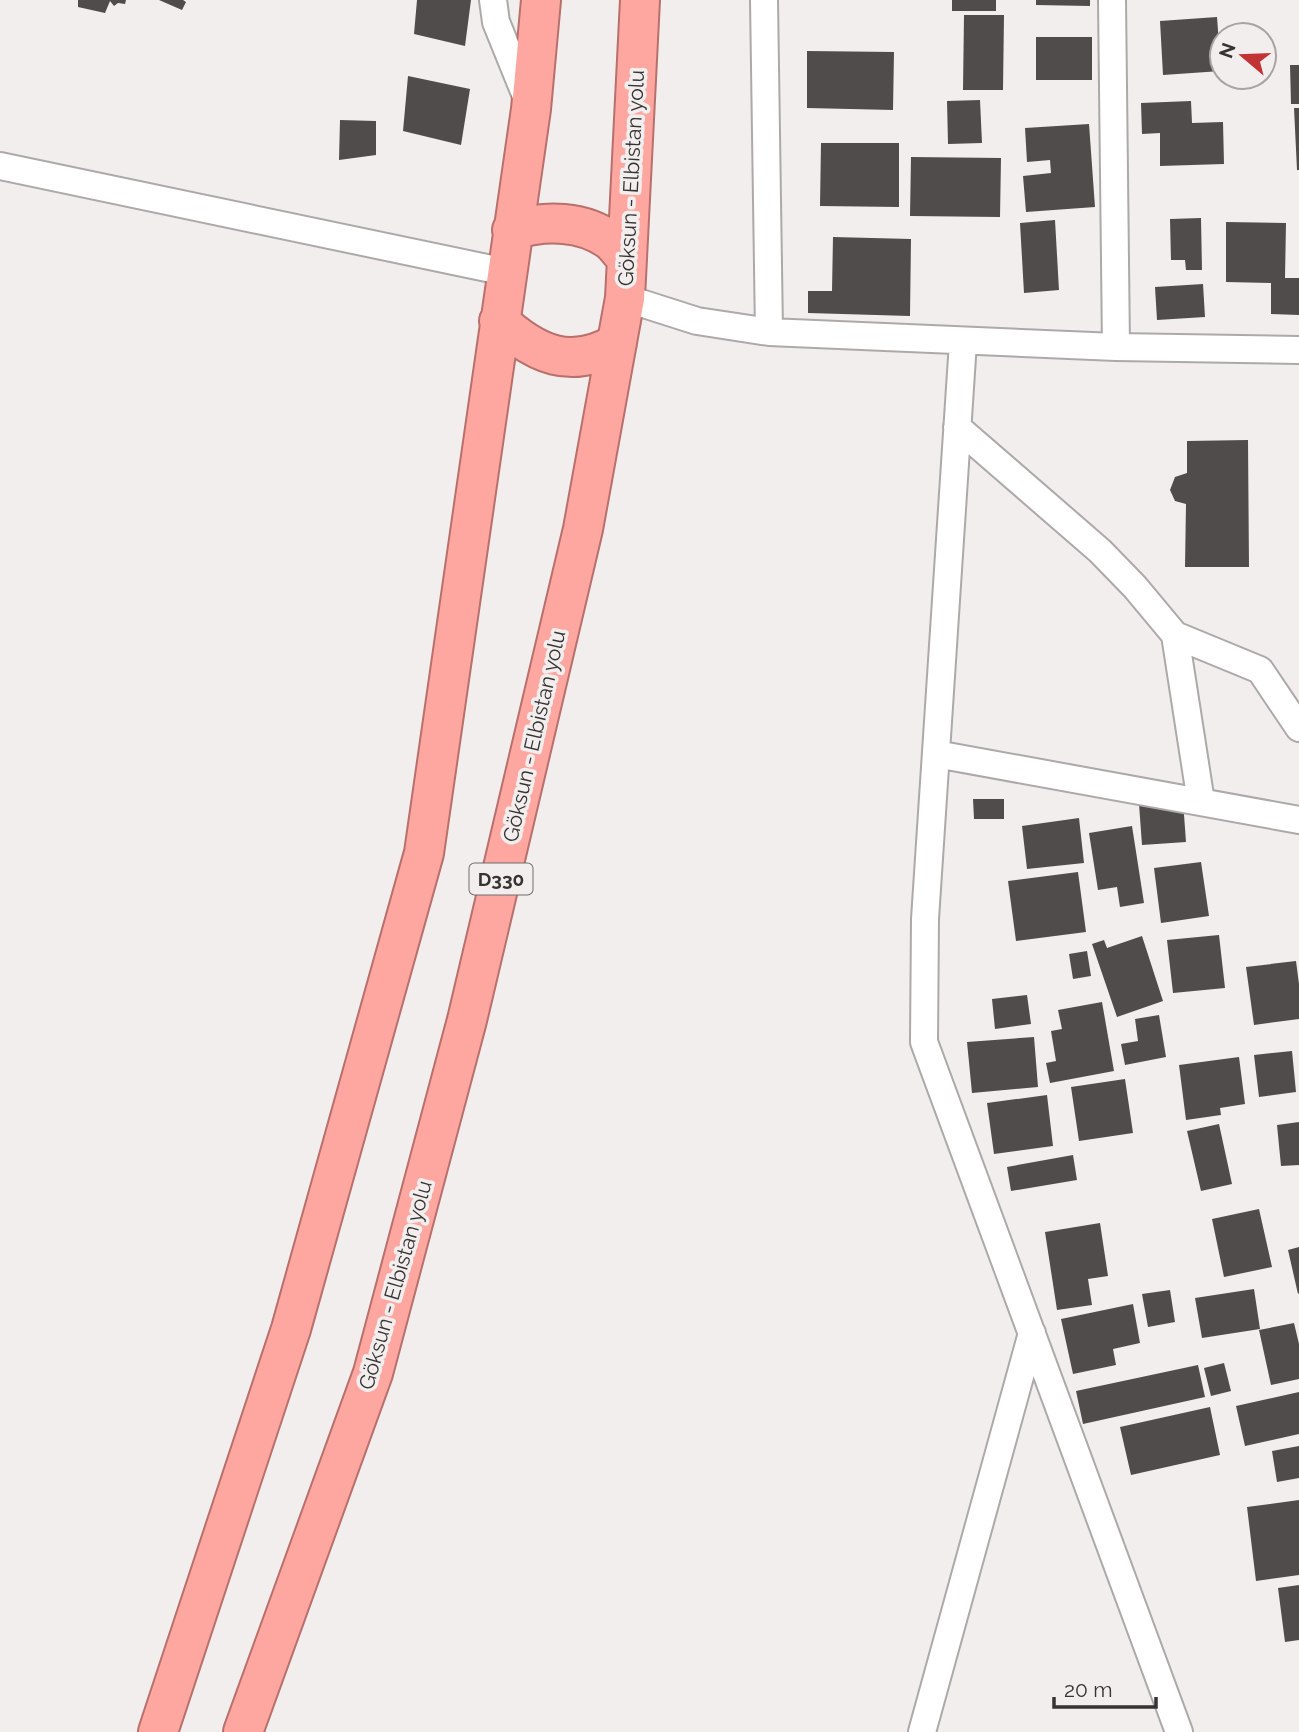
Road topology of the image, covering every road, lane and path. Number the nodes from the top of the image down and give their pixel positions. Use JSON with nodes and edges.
{"nodes":[{"id":1,"x":493,"y":0,"type":"edge"},
{"id":2,"x":541,"y":0,"type":"edge"},
{"id":3,"x":640,"y":0,"type":"edge"},
{"id":4,"x":764,"y":0,"type":"edge"},
{"id":5,"x":1112,"y":0,"type":"edge"},
{"id":6,"x":531,"y":109,"type":"junction"},
{"id":7,"x":0,"y":166,"type":"edge"},
{"id":8,"x":512,"y":230,"type":"junction"},
{"id":9,"x":627,"y":259,"type":"junction"},
{"id":10,"x":506,"y":272,"type":"junction"},
{"id":11,"x":625,"y":298,"type":"junction"},
{"id":12,"x":499,"y":321,"type":"junction"},
{"id":13,"x":769,"y":332,"type":"junction"},
{"id":14,"x":963,"y":341,"type":"junction"},
{"id":15,"x":617,"y":343,"type":"junction"},
{"id":16,"x":1116,"y":347,"type":"junction"},
{"id":17,"x":1299,"y":350,"type":"edge"},
{"id":18,"x":957,"y":427,"type":"junction"},
{"id":19,"x":1175,"y":635,"type":"junction"},
{"id":20,"x":1299,"y":728,"type":"edge"},
{"id":21,"x":936,"y":754,"type":"junction"},
{"id":22,"x":1201,"y":802,"type":"junction"},
{"id":23,"x":1299,"y":820,"type":"edge"},
{"id":24,"x":1032,"y":1333,"type":"junction"},
{"id":25,"x":158,"y":1732,"type":"edge"},
{"id":26,"x":243,"y":1732,"type":"edge"},
{"id":27,"x":922,"y":1732,"type":"edge"},
{"id":28,"x":1179,"y":1732,"type":"edge"}],
"edges":[{"from":1,"to":6,"type":"street"},
{"from":2,"to":6,"type":"highway"},
{"from":3,"to":9,"type":"highway","name":"Göksun - Elbistan yolu","number":"D330"},
{"from":4,"to":13,"type":"street"},
{"from":5,"to":16,"type":"street"},
{"from":6,"to":8,"type":"highway"},
{"from":7,"to":10,"type":"street"},
{"from":8,"to":9,"type":"highway"},
{"from":8,"to":10,"type":"highway"},
{"from":9,"to":11,"type":"highway","name":"Göksun - Elbistan yolu","number":"D330"},
{"from":10,"to":12,"type":"highway"},
{"from":11,"to":13,"type":"street"},
{"from":11,"to":15,"type":"highway","name":"Göksun - Elbistan yolu","number":"D330"},
{"from":12,"to":15,"type":"highway"},
{"from":12,"to":25,"type":"highway"},
{"from":13,"to":14,"type":"street"},
{"from":14,"to":16,"type":"street"},
{"from":14,"to":18,"type":"street"},
{"from":15,"to":26,"type":"highway","name":"Göksun - Elbistan yolu","number":"D330"},
{"from":16,"to":17,"type":"street"},
{"from":18,"to":19,"type":"street"},
{"from":18,"to":21,"type":"street"},
{"from":19,"to":20,"type":"street"},
{"from":19,"to":22,"type":"street"},
{"from":21,"to":22,"type":"street"},
{"from":21,"to":24,"type":"street"},
{"from":22,"to":23,"type":"street"},
{"from":24,"to":27,"type":"street"},
{"from":24,"to":28,"type":"street"}]}
